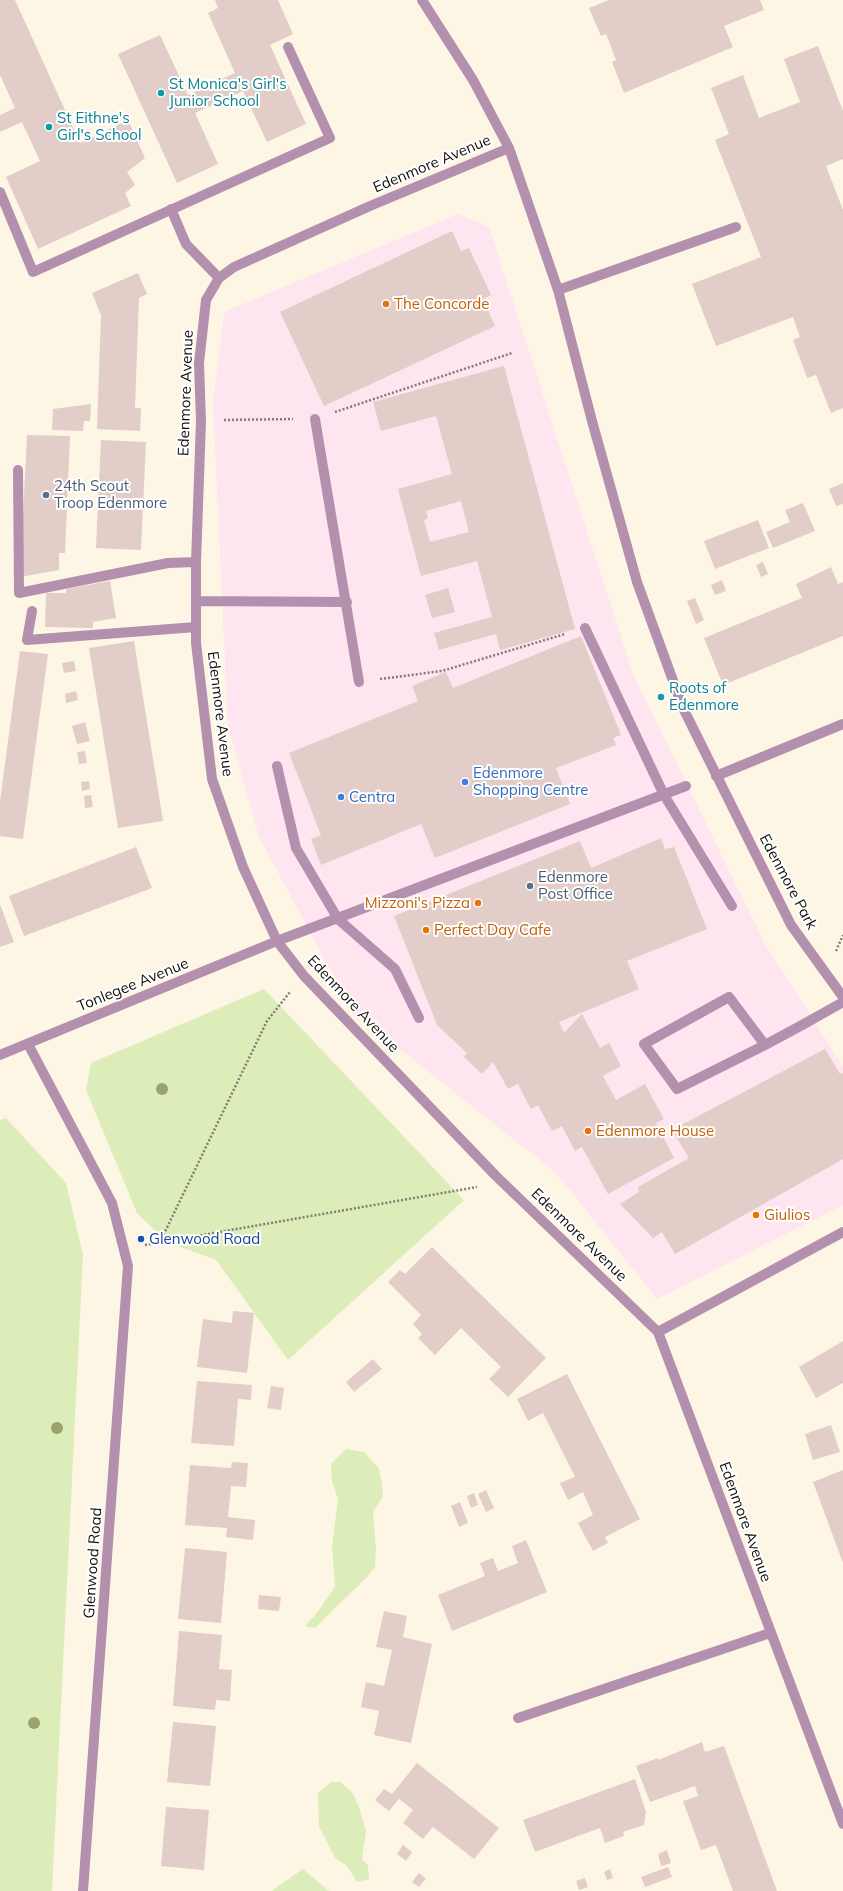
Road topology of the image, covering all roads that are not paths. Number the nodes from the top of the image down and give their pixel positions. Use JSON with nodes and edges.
{"nodes":[{"id":1,"x":422,"y":0,"type":"edge"},
{"id":2,"x":288,"y":47,"type":"dead end"},
{"id":3,"x":508,"y":148,"type":"junction"},
{"id":4,"x":0,"y":192,"type":"edge"},
{"id":5,"x":171,"y":209,"type":"junction"},
{"id":6,"x":736,"y":227,"type":"dead end"},
{"id":7,"x":219,"y":278,"type":"junction"},
{"id":8,"x":558,"y":290,"type":"junction"},
{"id":9,"x":315,"y":419,"type":"road end"},
{"id":10,"x":18,"y":470,"type":"dead end"},
{"id":11,"x":196,"y":562,"type":"junction"},
{"id":12,"x":196,"y":601,"type":"junction"},
{"id":13,"x":347,"y":602,"type":"junction"},
{"id":14,"x":32,"y":612,"type":"dead end"},
{"id":15,"x":196,"y":627,"type":"junction"},
{"id":16,"x":585,"y":628,"type":"road end"},
{"id":17,"x":359,"y":682,"type":"road end"},
{"id":18,"x":843,"y":724,"type":"edge"},
{"id":19,"x":277,"y":766,"type":"dead end"},
{"id":20,"x":716,"y":776,"type":"junction"},
{"id":21,"x":686,"y":786,"type":"dead end"},
{"id":22,"x":664,"y":795,"type":"junction"},
{"id":23,"x":732,"y":906,"type":"dead end"},
{"id":24,"x":338,"y":919,"type":"junction"},
{"id":25,"x":277,"y":941,"type":"junction"},
{"id":26,"x":843,"y":997,"type":"edge"},
{"id":27,"x":843,"y":1002,"type":"edge"},
{"id":28,"x":419,"y":1018,"type":"dead end"},
{"id":29,"x":28,"y":1044,"type":"junction"},
{"id":30,"x":765,"y":1045,"type":"junction"},
{"id":31,"x":0,"y":1055,"type":"edge"},
{"id":32,"x":843,"y":1232,"type":"edge"},
{"id":33,"x":658,"y":1332,"type":"junction"},
{"id":34,"x":770,"y":1633,"type":"junction"},
{"id":35,"x":518,"y":1718,"type":"dead end"},
{"id":36,"x":843,"y":1824,"type":"edge"},
{"id":37,"x":84,"y":1891,"type":"edge"}],
"edges":[{"from":1,"to":3,"type":"street","name":"Edenmore Park"},
{"from":2,"to":5,"type":"street"},
{"from":3,"to":7,"type":"street","name":"Edenmore Avenue"},
{"from":3,"to":8,"type":"street","name":"Edenmore Park"},
{"from":4,"to":5,"type":"street"},
{"from":5,"to":7,"type":"street"},
{"from":6,"to":8,"type":"street"},
{"from":7,"to":11,"type":"street","name":"Edenmore Avenue"},
{"from":8,"to":20,"type":"street","name":"Edenmore Park"},
{"from":9,"to":13,"type":"street"},
{"from":10,"to":11,"type":"street"},
{"from":11,"to":12,"type":"street","name":"Edenmore Avenue"},
{"from":12,"to":13,"type":"street"},
{"from":12,"to":15,"type":"street","name":"Edenmore Avenue"},
{"from":13,"to":17,"type":"street"},
{"from":14,"to":15,"type":"street"},
{"from":15,"to":25,"type":"street","name":"Edenmore Avenue"},
{"from":16,"to":22,"type":"street"},
{"from":18,"to":20,"type":"street"},
{"from":19,"to":24,"type":"street"},
{"from":20,"to":26,"type":"street","name":"Edenmore Park"},
{"from":21,"to":22,"type":"street"},
{"from":22,"to":23,"type":"street"},
{"from":22,"to":24,"type":"street"},
{"from":24,"to":25,"type":"street"},
{"from":24,"to":28,"type":"street"},
{"from":25,"to":29,"type":"street","name":"Tonlegee Avenue"},
{"from":25,"to":33,"type":"street","name":"Edenmore Avenue"},
{"from":27,"to":30,"type":"street"},
{"from":29,"to":31,"type":"street","name":"Tonlegee Avenue"},
{"from":29,"to":37,"type":"street","name":"Glenwood Road"},
{"from":30,"to":30,"type":"street"},
{"from":32,"to":33,"type":"street"},
{"from":33,"to":34,"type":"street","name":"Edenmore Avenue"},
{"from":34,"to":35,"type":"street"},
{"from":34,"to":36,"type":"street","name":"Edenmore Avenue"}]}
